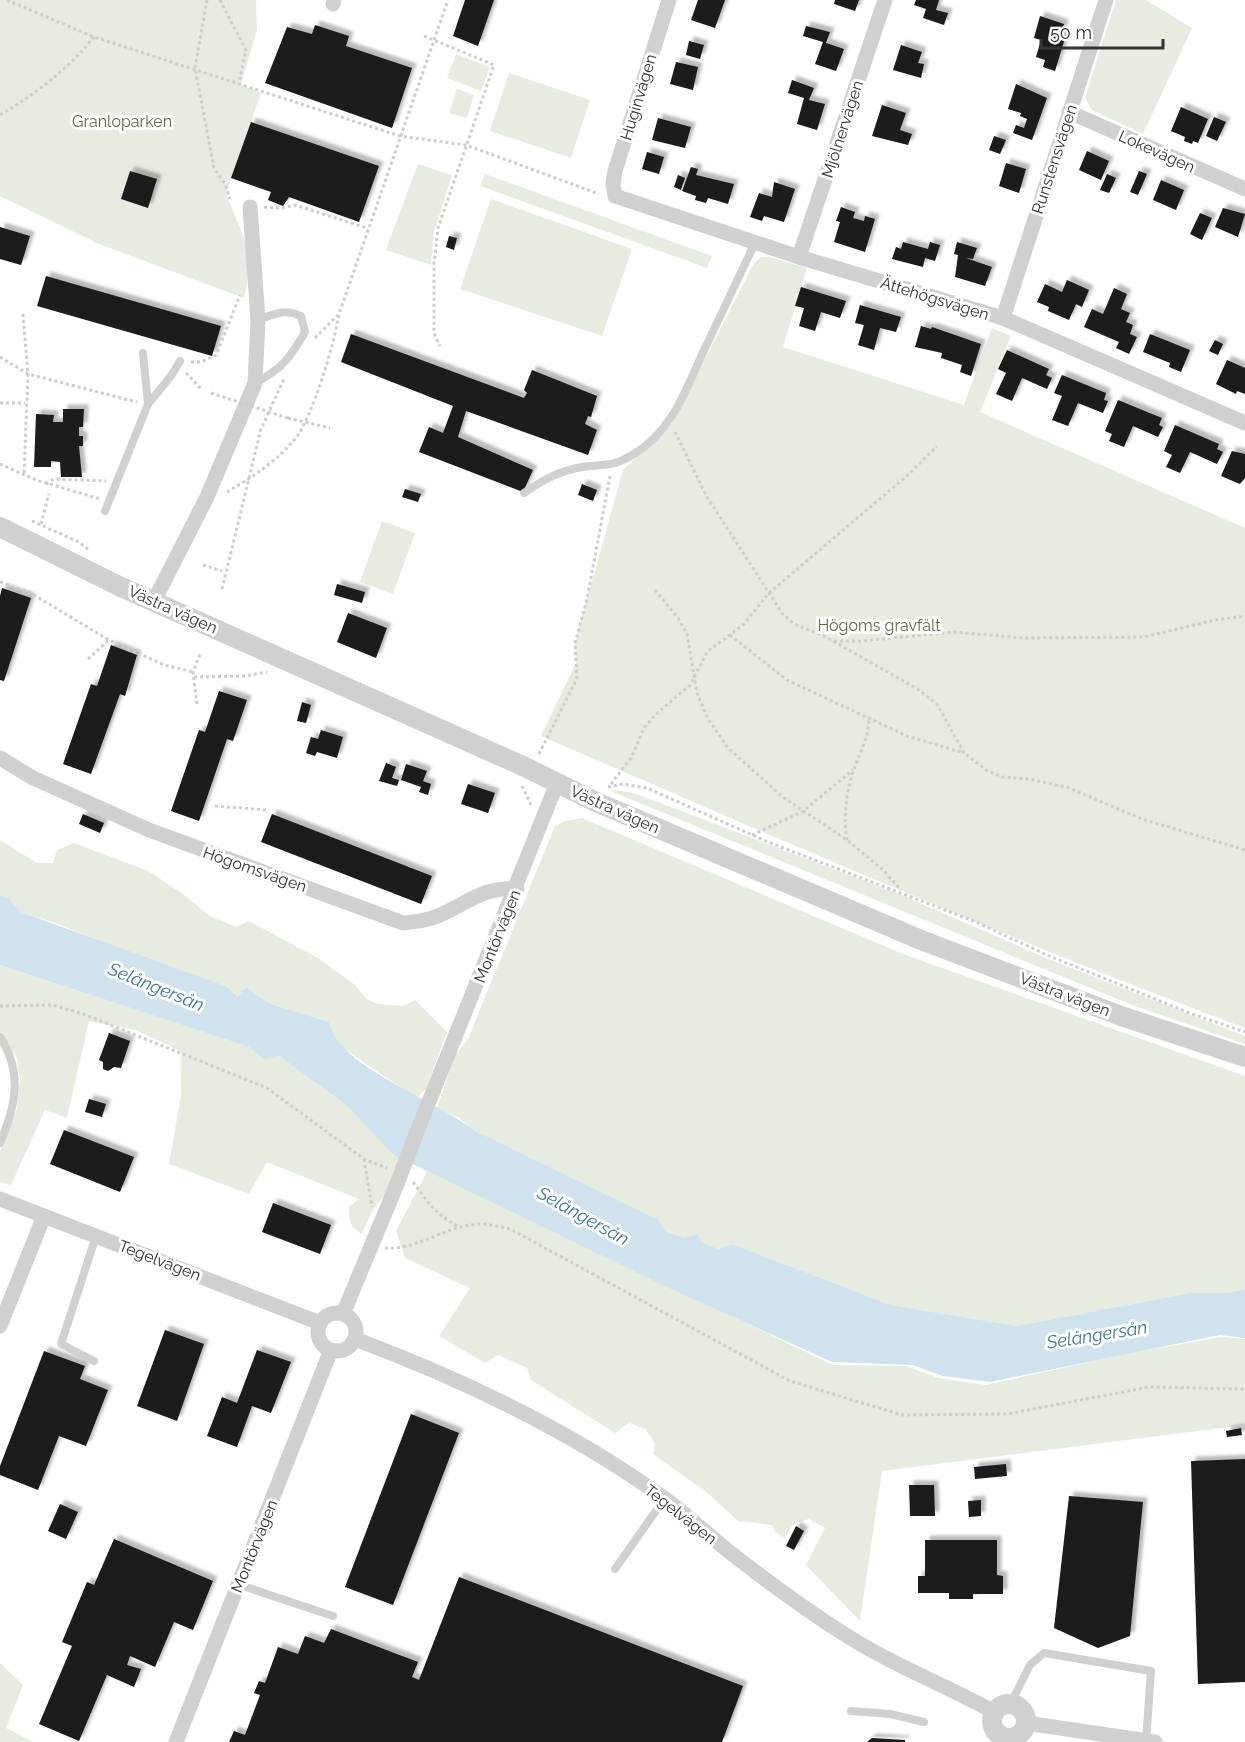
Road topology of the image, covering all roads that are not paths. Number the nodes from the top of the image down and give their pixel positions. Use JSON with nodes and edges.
{"nodes":[{"id":1,"x":669,"y":0,"type":"edge"},
{"id":2,"x":885,"y":0,"type":"edge"},
{"id":3,"x":1106,"y":0,"type":"edge"},
{"id":4,"x":1070,"y":112,"type":"junction"},
{"id":5,"x":1245,"y":189,"type":"edge"},
{"id":6,"x":615,"y":196,"type":"joint"},
{"id":7,"x":250,"y":207,"type":"road end"},
{"id":8,"x":755,"y":243,"type":"junction"},
{"id":9,"x":799,"y":257,"type":"junction"},
{"id":10,"x":1003,"y":318,"type":"junction"},
{"id":11,"x":258,"y":320,"type":"junction"},
{"id":12,"x":144,"y":353,"type":"dead end"},
{"id":13,"x":180,"y":361,"type":"road end"},
{"id":14,"x":255,"y":383,"type":"junction"},
{"id":15,"x":148,"y":404,"type":"junction"},
{"id":16,"x":1245,"y":423,"type":"edge"},
{"id":17,"x":524,"y":493,"type":"dead end"},
{"id":18,"x":105,"y":511,"type":"dead end"},
{"id":19,"x":0,"y":527,"type":"edge"},
{"id":20,"x":154,"y":601,"type":"junction"},
{"id":21,"x":0,"y":758,"type":"edge"},
{"id":22,"x":557,"y":783,"type":"junction"},
{"id":23,"x":517,"y":889,"type":"junction"},
{"id":24,"x":0,"y":1037,"type":"edge"},
{"id":25,"x":1245,"y":1057,"type":"edge"},
{"id":26,"x":0,"y":1143,"type":"edge"},
{"id":27,"x":0,"y":1199,"type":"edge"},
{"id":28,"x":44,"y":1216,"type":"junction"},
{"id":29,"x":96,"y":1236,"type":"junction"},
{"id":30,"x":343,"y":1314,"type":"junction"},
{"id":31,"x":320,"y":1323,"type":"junction"},
{"id":32,"x":0,"y":1326,"type":"edge"},
{"id":33,"x":355,"y":1339,"type":"junction"},
{"id":34,"x":332,"y":1350,"type":"junction"},
{"id":35,"x":94,"y":1360,"type":"dead end"},
{"id":36,"x":665,"y":1498,"type":"junction"},
{"id":37,"x":615,"y":1569,"type":"dead end"},
{"id":38,"x":240,"y":1585,"type":"junction"},
{"id":39,"x":333,"y":1616,"type":"dead end"},
{"id":40,"x":1002,"y":1707,"type":"junction"},
{"id":41,"x":852,"y":1711,"type":"dead end"},
{"id":42,"x":924,"y":1722,"type":"dead end"},
{"id":43,"x":1026,"y":1723,"type":"junction"},
{"id":44,"x":1006,"y":1740,"type":"edge"},
{"id":45,"x":1141,"y":1741,"type":"edge"},
{"id":46,"x":176,"y":1742,"type":"edge"}],
"edges":[{"from":1,"to":6,"type":"street","name":"Huginvägen"},
{"from":2,"to":9,"type":"street","name":"Mjölnervägen"},
{"from":3,"to":4,"type":"street","name":"Runstensvägen"},
{"from":4,"to":5,"type":"street","name":"Lokevägen"},
{"from":4,"to":10,"type":"street","name":"Runstensvägen"},
{"from":6,"to":8,"type":"street","name":"Ättehögsvägen"},
{"from":7,"to":11,"type":"street"},
{"from":8,"to":9,"type":"street","name":"Ättehögsvägen"},
{"from":8,"to":17,"type":"lane"},
{"from":9,"to":10,"type":"street","name":"Ättehögsvägen"},
{"from":10,"to":16,"type":"street","name":"Ättehögsvägen"},
{"from":11,"to":14,"type":"street"},
{"from":11,"to":14,"type":"lane"},
{"from":12,"to":15,"type":"lane"},
{"from":13,"to":15,"type":"lane"},
{"from":14,"to":20,"type":"street"},
{"from":15,"to":18,"type":"lane"},
{"from":19,"to":20,"type":"street","name":"Västra vägen"},
{"from":20,"to":22,"type":"street","name":"Västra vägen"},
{"from":21,"to":23,"type":"street","name":"Högomsvägen"},
{"from":22,"to":23,"type":"street","name":"Montörvägen"},
{"from":22,"to":25,"type":"street","name":"Västra vägen"},
{"from":23,"to":30,"type":"street","name":"Montörvägen","bridge":true},
{"from":24,"to":26,"type":"lane"},
{"from":27,"to":28,"type":"street","name":"Tegelvägen"},
{"from":28,"to":29,"type":"street","name":"Tegelvägen"},
{"from":28,"to":32,"type":"street"},
{"from":29,"to":31,"type":"street","name":"Tegelvägen"},
{"from":29,"to":35,"type":"lane"},
{"from":30,"to":31,"type":"street"},
{"from":30,"to":33,"type":"street"},
{"from":31,"to":34,"type":"street"},
{"from":33,"to":34,"type":"street"},
{"from":33,"to":36,"type":"street","name":"Tegelvägen"},
{"from":34,"to":38,"type":"street","name":"Montörvägen"},
{"from":36,"to":37,"type":"lane"},
{"from":36,"to":40,"type":"street","name":"Tegelvägen"},
{"from":38,"to":39,"type":"lane"},
{"from":38,"to":46,"type":"street","name":"Montörvägen"},
{"from":40,"to":43,"type":"street"},
{"from":40,"to":44,"type":"street"},
{"from":40,"to":45,"type":"lane"},
{"from":41,"to":42,"type":"lane"},
{"from":43,"to":44,"type":"street"},
{"from":43,"to":45,"type":"street"}]}
